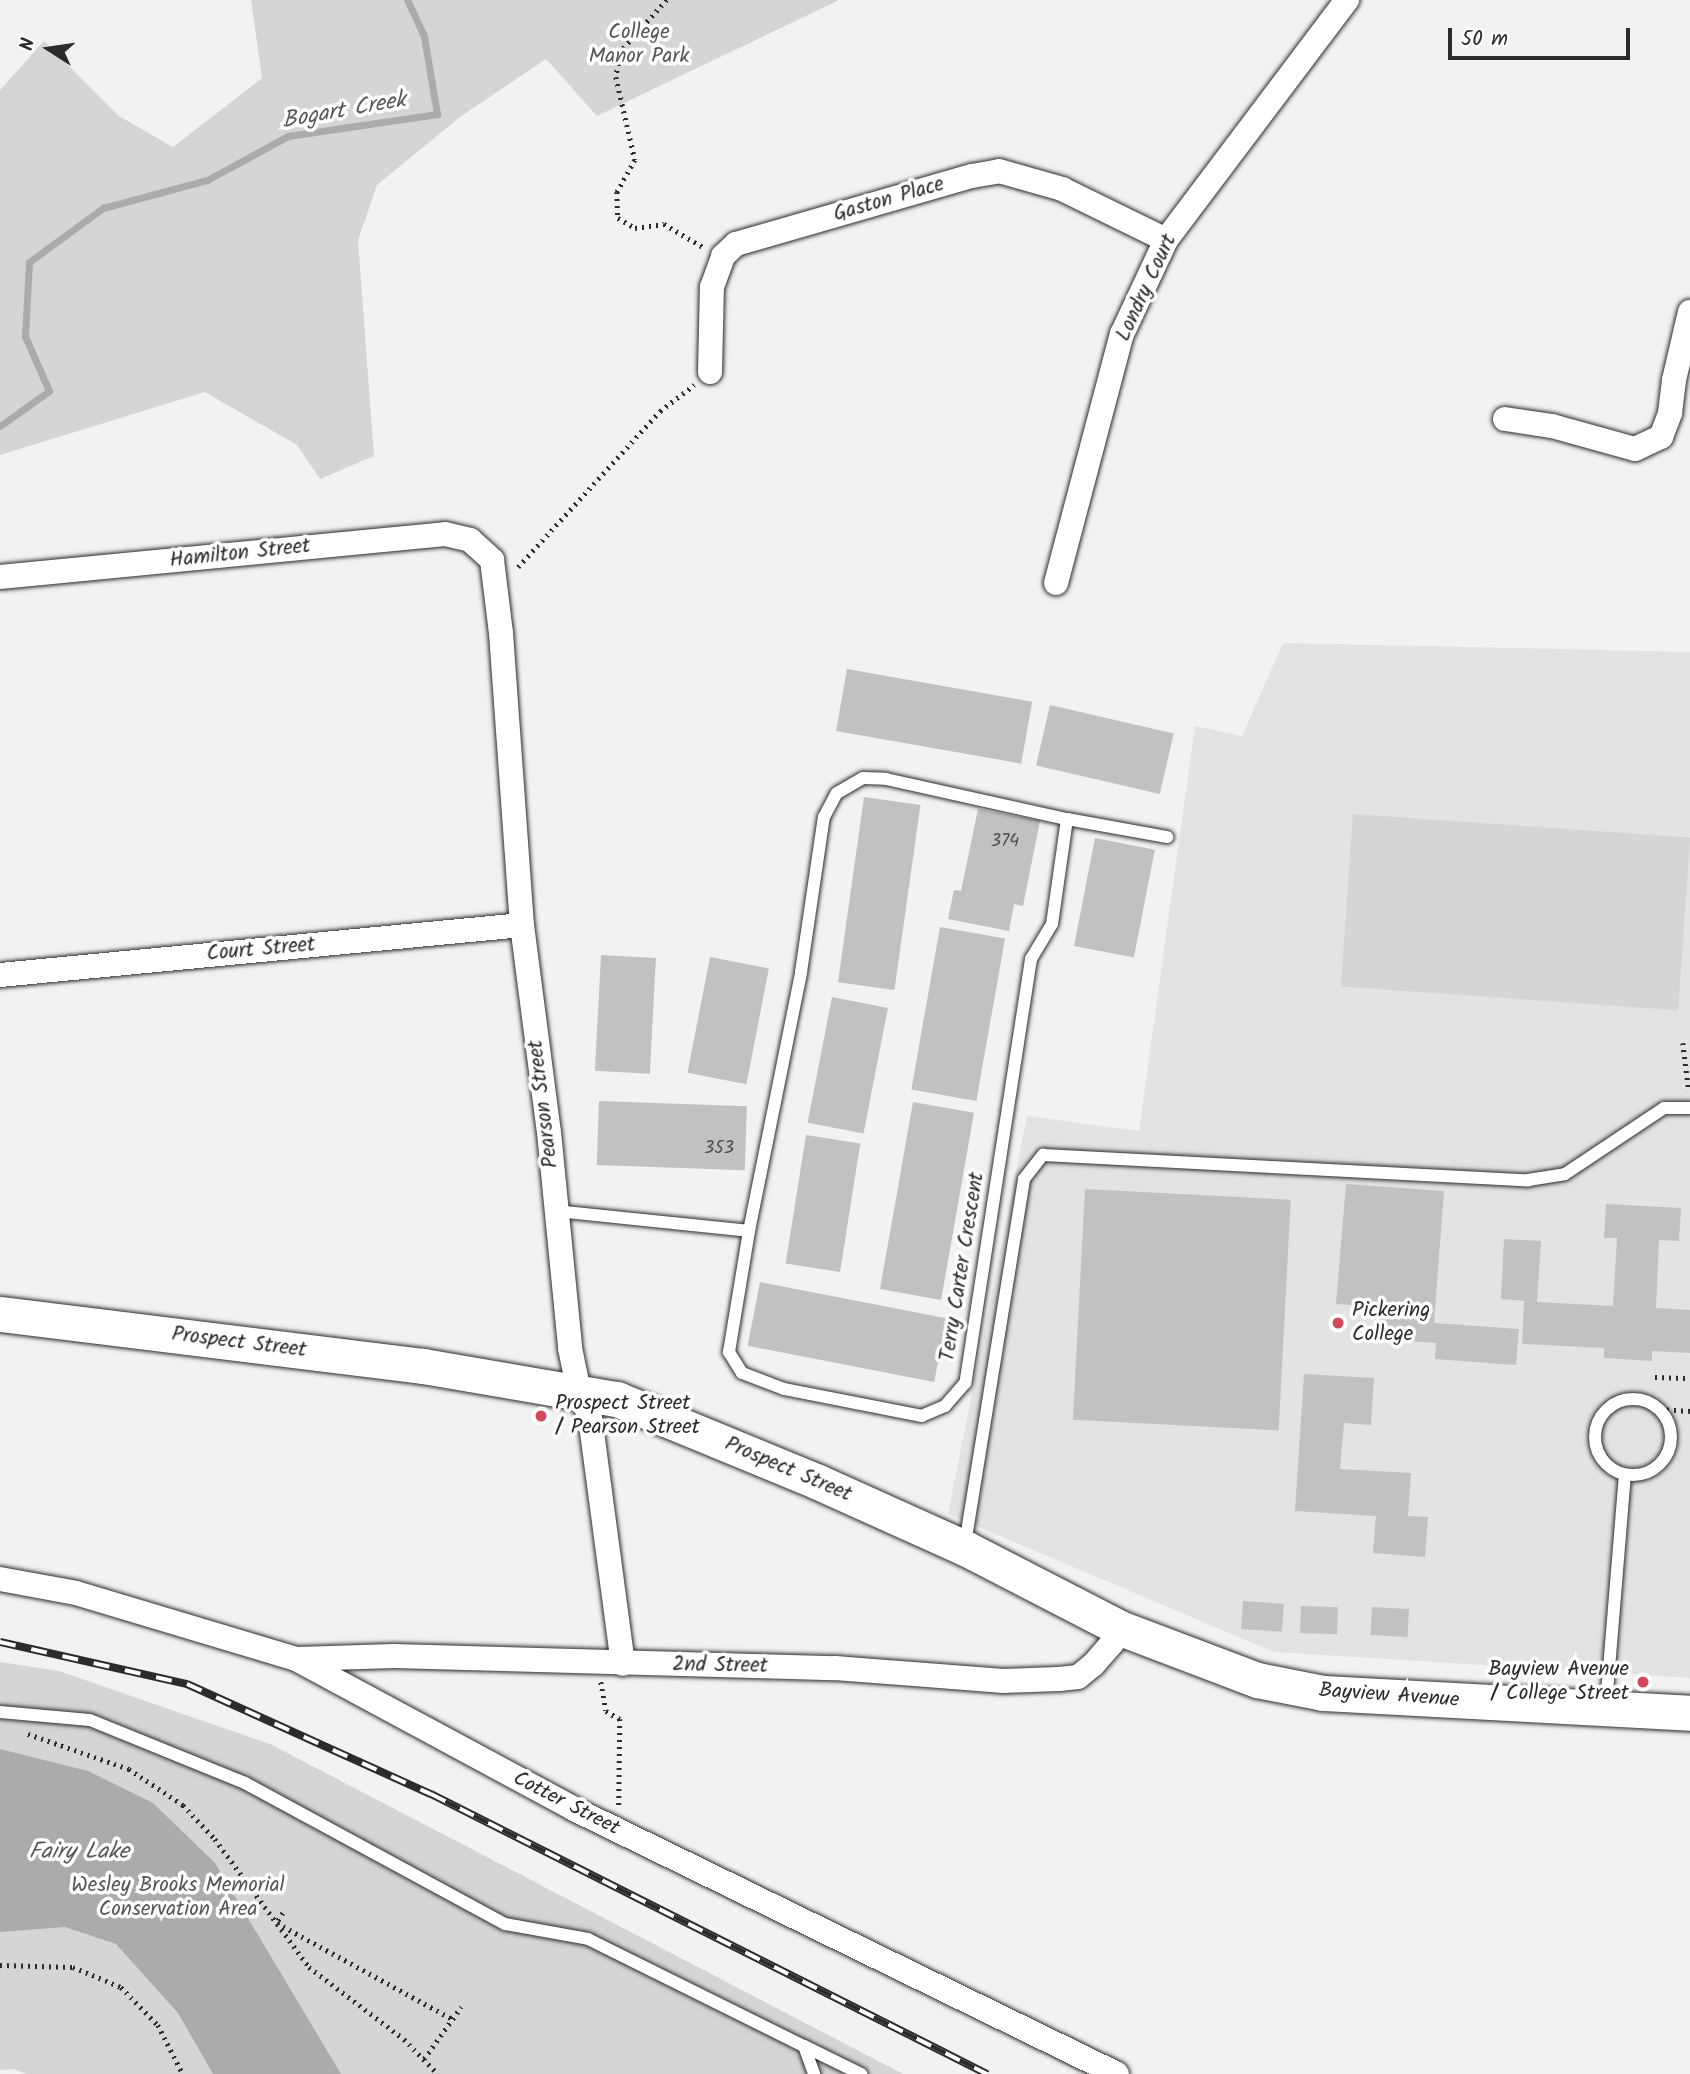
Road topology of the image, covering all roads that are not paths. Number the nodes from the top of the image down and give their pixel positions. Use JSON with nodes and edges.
{"nodes":[{"id":1,"x":1347,"y":0,"type":"edge"},
{"id":2,"x":1166,"y":240,"type":"junction"},
{"id":3,"x":1690,"y":312,"type":"edge"},
{"id":4,"x":710,"y":372,"type":"road end"},
{"id":5,"x":1505,"y":419,"type":"dead end"},
{"id":6,"x":476,"y":546,"type":"joint"},
{"id":7,"x":0,"y":577,"type":"edge"},
{"id":8,"x":1056,"y":583,"type":"dead end"},
{"id":9,"x":1067,"y":819,"type":"junction"},
{"id":10,"x":1167,"y":836,"type":"dead end"},
{"id":11,"x":522,"y":925,"type":"junction"},
{"id":12,"x":0,"y":975,"type":"edge"},
{"id":13,"x":1690,"y":1106,"type":"edge"},
{"id":14,"x":556,"y":1211,"type":"junction"},
{"id":15,"x":749,"y":1231,"type":"junction"},
{"id":16,"x":0,"y":1314,"type":"edge"},
{"id":17,"x":579,"y":1392,"type":"junction"},
{"id":18,"x":1625,"y":1475,"type":"junction"},
{"id":19,"x":964,"y":1548,"type":"junction"},
{"id":20,"x":0,"y":1579,"type":"edge"},
{"id":21,"x":1120,"y":1628,"type":"junction"},
{"id":22,"x":296,"y":1659,"type":"junction"},
{"id":23,"x":623,"y":1664,"type":"junction"},
{"id":24,"x":1257,"y":1680,"type":"joint"},
{"id":25,"x":1606,"y":1709,"type":"junction"},
{"id":26,"x":0,"y":1712,"type":"edge"},
{"id":27,"x":1690,"y":1713,"type":"edge"},
{"id":28,"x":804,"y":2046,"type":"junction"},
{"id":29,"x":814,"y":2074,"type":"edge"},
{"id":30,"x":861,"y":2074,"type":"edge"},
{"id":31,"x":1117,"y":2074,"type":"edge"}],
"edges":[{"from":1,"to":2,"type":"street","name":"Londry Court"},
{"from":2,"to":4,"type":"street","name":"Gaston Place"},
{"from":2,"to":8,"type":"street","name":"Londry Court"},
{"from":3,"to":5,"type":"street"},
{"from":6,"to":7,"type":"street","name":"Hamilton Street"},
{"from":6,"to":11,"type":"street","name":"Pearson Street"},
{"from":9,"to":10,"type":"lane","name":"Terry Carter Crescent"},
{"from":9,"to":15,"type":"lane","name":"Terry Carter Crescent"},
{"from":9,"to":15,"type":"lane","name":"Terry Carter Crescent"},
{"from":11,"to":12,"type":"street","name":"Court Street"},
{"from":11,"to":14,"type":"street","name":"Pearson Street"},
{"from":13,"to":19,"type":"lane"},
{"from":14,"to":15,"type":"lane"},
{"from":14,"to":17,"type":"street","name":"Pearson Street"},
{"from":16,"to":17,"type":"main road","name":"Prospect Street"},
{"from":17,"to":19,"type":"main road","name":"Prospect Street"},
{"from":17,"to":23,"type":"street","name":"Pearson Street"},
{"from":18,"to":18,"type":"lane"},
{"from":18,"to":25,"type":"lane"},
{"from":19,"to":21,"type":"main road","name":"Prospect Street"},
{"from":20,"to":22,"type":"street","name":"Cotter Street"},
{"from":21,"to":23,"type":"street","name":"2nd Street"},
{"from":21,"to":24,"type":"main road","name":"Prospect Street"},
{"from":22,"to":23,"type":"street","name":"2nd Street"},
{"from":22,"to":31,"type":"street","name":"Cotter Street"},
{"from":24,"to":25,"type":"main road","name":"Bayview Avenue"},
{"from":25,"to":27,"type":"main road","name":"Bayview Avenue"},
{"from":26,"to":28,"type":"lane"},
{"from":28,"to":29,"type":"lane"},
{"from":28,"to":30,"type":"lane"}]}
